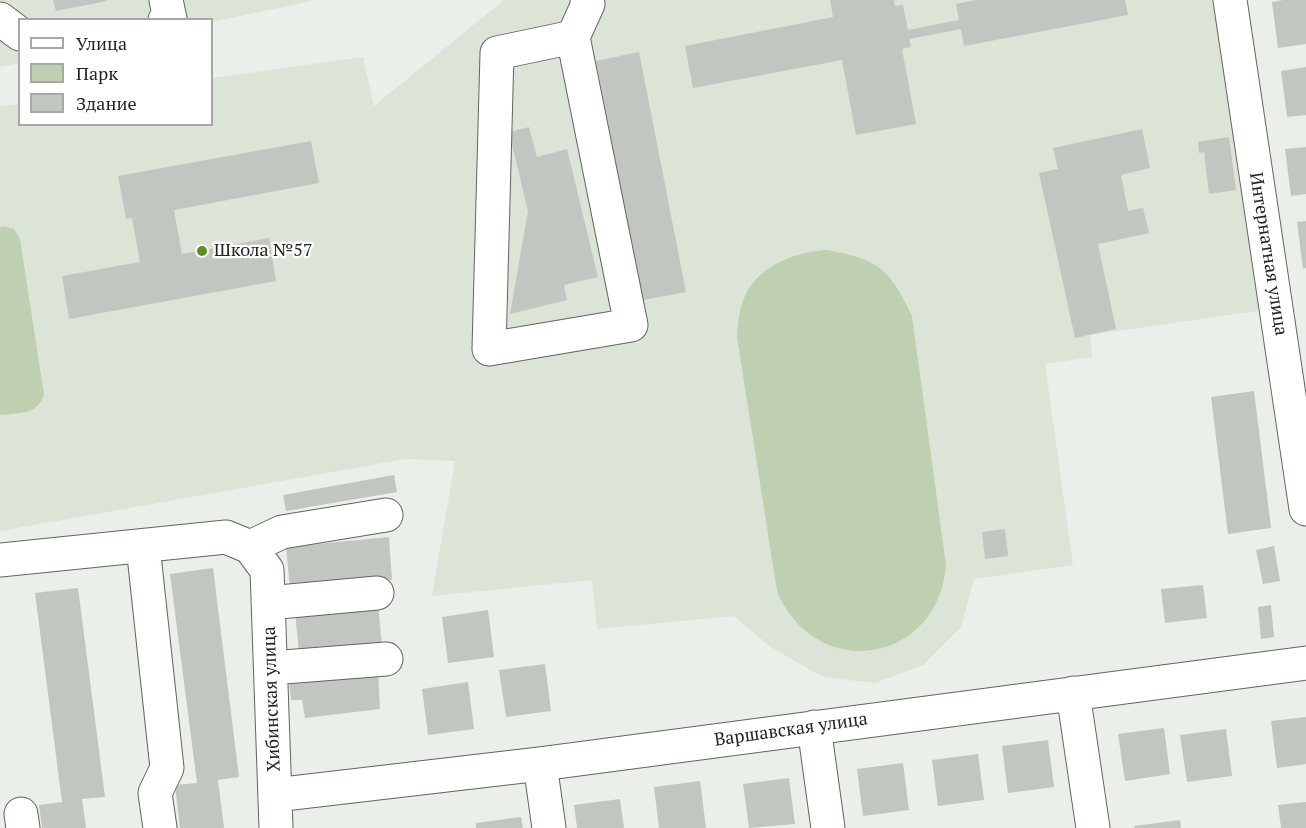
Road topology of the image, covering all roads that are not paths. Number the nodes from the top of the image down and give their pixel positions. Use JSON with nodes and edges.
{"nodes":[{"id":1,"x":166,"y":0,"type":"edge"},
{"id":2,"x":587,"y":0,"type":"edge"},
{"id":3,"x":1230,"y":0,"type":"edge"},
{"id":4,"x":170,"y":18,"type":"edge"},
{"id":5,"x":0,"y":19,"type":"edge"},
{"id":6,"x":18,"y":32,"type":"edge"},
{"id":7,"x":573,"y":37,"type":"junction"},
{"id":8,"x":1306,"y":509,"type":"edge"},
{"id":9,"x":386,"y":515,"type":"dead end"},
{"id":10,"x":142,"y":546,"type":"junction"},
{"id":11,"x":259,"y":558,"type":"junction"},
{"id":12,"x":0,"y":560,"type":"edge"},
{"id":13,"x":377,"y":593,"type":"dead end"},
{"id":14,"x":268,"y":603,"type":"junction"},
{"id":15,"x":386,"y":659,"type":"dead end"},
{"id":16,"x":1306,"y":663,"type":"edge"},
{"id":17,"x":271,"y":668,"type":"junction"},
{"id":18,"x":1073,"y":693,"type":"junction"},
{"id":19,"x":814,"y":727,"type":"junction"},
{"id":20,"x":540,"y":764,"type":"junction"},
{"id":21,"x":275,"y":795,"type":"junction"},
{"id":22,"x":160,"y":828,"type":"edge"},
{"id":23,"x":276,"y":828,"type":"edge"},
{"id":24,"x":549,"y":828,"type":"edge"},
{"id":25,"x":828,"y":828,"type":"edge"},
{"id":26,"x":1093,"y":828,"type":"edge"}],
"edges":[{"from":1,"to":4,"type":"street"},
{"from":2,"to":7,"type":"street"},
{"from":3,"to":8,"type":"street","name":"Интернатная улица"},
{"from":5,"to":6,"type":"street"},
{"from":7,"to":7,"type":"street"},
{"from":9,"to":11,"type":"street"},
{"from":10,"to":11,"type":"street"},
{"from":10,"to":12,"type":"street"},
{"from":10,"to":22,"type":"street"},
{"from":11,"to":14,"type":"street","name":"Хибинская улица"},
{"from":13,"to":14,"type":"street"},
{"from":14,"to":17,"type":"street","name":"Хибинская улица"},
{"from":15,"to":17,"type":"street"},
{"from":16,"to":18,"type":"street","name":"Варшавская улица"},
{"from":17,"to":21,"type":"street","name":"Хибинская улица"},
{"from":18,"to":19,"type":"street","name":"Варшавская улица"},
{"from":18,"to":26,"type":"street"},
{"from":19,"to":20,"type":"street","name":"Варшавская улица"},
{"from":19,"to":25,"type":"street"},
{"from":20,"to":21,"type":"street","name":"Варшавская улица"},
{"from":20,"to":24,"type":"street"},
{"from":21,"to":23,"type":"street","name":"Хибинская улица"}]}
